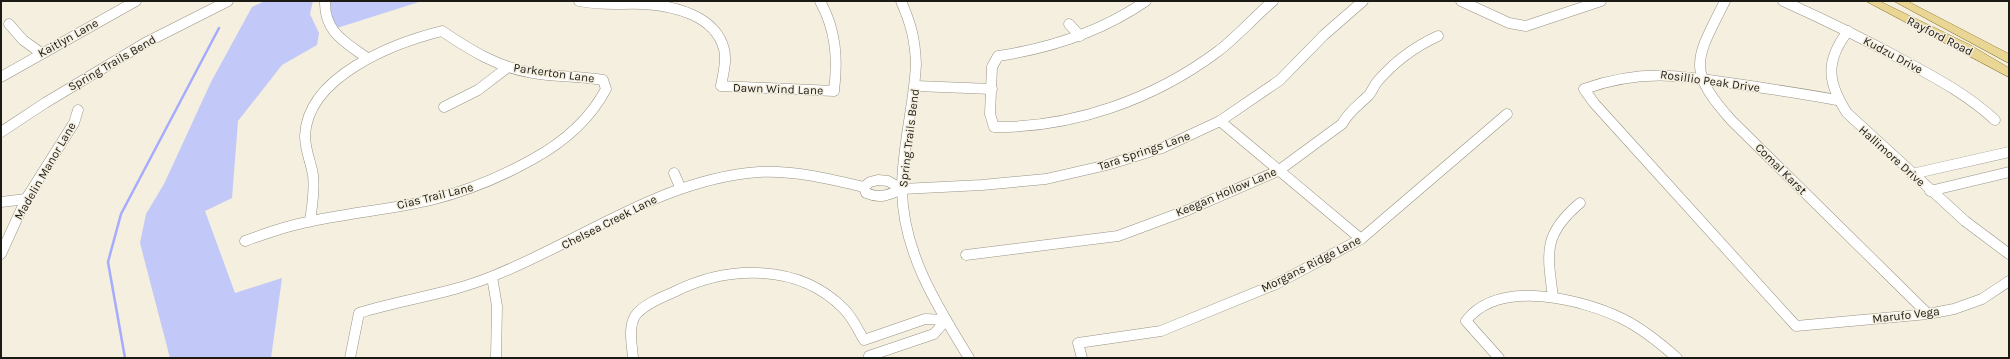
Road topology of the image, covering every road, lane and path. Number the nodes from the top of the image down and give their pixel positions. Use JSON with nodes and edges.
{"nodes":[{"id":1,"x":136,"y":1,"type":"edge"},
{"id":2,"x":228,"y":1,"type":"edge"},
{"id":3,"x":325,"y":1,"type":"edge"},
{"id":4,"x":579,"y":1,"type":"edge"},
{"id":5,"x":820,"y":1,"type":"edge"},
{"id":6,"x":901,"y":1,"type":"edge"},
{"id":7,"x":1146,"y":1,"type":"edge"},
{"id":8,"x":1273,"y":1,"type":"edge"},
{"id":9,"x":1363,"y":1,"type":"edge"},
{"id":10,"x":1461,"y":1,"type":"edge"},
{"id":11,"x":1725,"y":1,"type":"edge"},
{"id":12,"x":1783,"y":1,"type":"edge"},
{"id":13,"x":1871,"y":1,"type":"edge"},
{"id":14,"x":1899,"y":1,"type":"edge"},
{"id":15,"x":1597,"y":2,"type":"edge"},
{"id":16,"x":9,"y":24,"type":"dead end"},
{"id":17,"x":1069,"y":24,"type":"dead end"},
{"id":18,"x":1848,"y":31,"type":"junction"},
{"id":19,"x":1080,"y":36,"type":"junction"},
{"id":20,"x":1438,"y":36,"type":"dead end"},
{"id":21,"x":41,"y":53,"type":"junction"},
{"id":22,"x":367,"y":58,"type":"junction"},
{"id":23,"x":2009,"y":59,"type":"edge"},
{"id":24,"x":508,"y":67,"type":"junction"},
{"id":25,"x":2009,"y":73,"type":"edge"},
{"id":26,"x":1,"y":77,"type":"edge"},
{"id":27,"x":1700,"y":78,"type":"junction"},
{"id":28,"x":603,"y":80,"type":"joint"},
{"id":29,"x":916,"y":86,"type":"junction"},
{"id":30,"x":992,"y":89,"type":"junction"},
{"id":31,"x":1837,"y":100,"type":"junction"},
{"id":32,"x":444,"y":107,"type":"dead end"},
{"id":33,"x":78,"y":110,"type":"dead end"},
{"id":34,"x":1507,"y":114,"type":"dead end"},
{"id":35,"x":1995,"y":120,"type":"dead end"},
{"id":36,"x":1220,"y":121,"type":"junction"},
{"id":37,"x":1,"y":132,"type":"edge"},
{"id":38,"x":2009,"y":152,"type":"edge"},
{"id":39,"x":1278,"y":171,"type":"junction"},
{"id":40,"x":2009,"y":172,"type":"edge"},
{"id":41,"x":674,"y":173,"type":"dead end"},
{"id":42,"x":1912,"y":174,"type":"junction"},
{"id":43,"x":680,"y":187,"type":"junction"},
{"id":44,"x":864,"y":187,"type":"junction"},
{"id":45,"x":902,"y":189,"type":"junction"},
{"id":46,"x":1930,"y":191,"type":"junction"},
{"id":47,"x":26,"y":199,"type":"junction"},
{"id":48,"x":1,"y":202,"type":"edge"},
{"id":49,"x":1580,"y":203,"type":"dead end"},
{"id":50,"x":310,"y":221,"type":"junction"},
{"id":51,"x":1361,"y":239,"type":"junction"},
{"id":52,"x":246,"y":241,"type":"dead end"},
{"id":53,"x":1,"y":254,"type":"edge"},
{"id":54,"x":2009,"y":254,"type":"edge"},
{"id":55,"x":966,"y":255,"type":"dead end"},
{"id":56,"x":492,"y":277,"type":"junction"},
{"id":57,"x":2009,"y":281,"type":"edge"},
{"id":58,"x":1553,"y":297,"type":"junction"},
{"id":59,"x":1928,"y":314,"type":"junction"},
{"id":60,"x":946,"y":320,"type":"junction"},
{"id":61,"x":1796,"y":326,"type":"joint"},
{"id":62,"x":894,"y":329,"type":"junction"},
{"id":63,"x":864,"y":340,"type":"junction"},
{"id":64,"x":901,"y":344,"type":"junction"},
{"id":65,"x":869,"y":357,"type":"edge"},
{"id":66,"x":350,"y":358,"type":"edge"},
{"id":67,"x":496,"y":358,"type":"edge"},
{"id":68,"x":633,"y":358,"type":"edge"},
{"id":69,"x":969,"y":358,"type":"edge"},
{"id":70,"x":1082,"y":358,"type":"edge"},
{"id":71,"x":1499,"y":358,"type":"edge"},
{"id":72,"x":1677,"y":358,"type":"edge"}],
"edges":[{"from":1,"to":21,"type":"street","name":"Kaitlyn Lane"},
{"from":2,"to":37,"type":"street","name":"Spring Trails Bend"},
{"from":3,"to":22,"type":"street"},
{"from":4,"to":5,"type":"street","name":"Dawn Wind Lane"},
{"from":6,"to":29,"type":"street","name":"Spring Trails Bend"},
{"from":7,"to":19,"type":"street"},
{"from":8,"to":30,"type":"street"},
{"from":9,"to":36,"type":"street","name":"Tara Springs Lane"},
{"from":10,"to":15,"type":"street"},
{"from":11,"to":27,"type":"street","name":"Comal Karst"},
{"from":12,"to":18,"type":"street","name":"Kudzu Drive"},
{"from":13,"to":25,"type":"main road","name":"Rayford Road"},
{"from":14,"to":23,"type":"main road","name":"Rayford Road"},
{"from":16,"to":21,"type":"street"},
{"from":17,"to":19,"type":"street"},
{"from":18,"to":31,"type":"street","name":"Hallimore Drive"},
{"from":18,"to":35,"type":"street","name":"Kudzu Drive"},
{"from":19,"to":30,"type":"street"},
{"from":20,"to":39,"type":"street","name":"Keegan Hollow Lane"},
{"from":21,"to":26,"type":"street","name":"Kaitlyn Lane"},
{"from":22,"to":24,"type":"street","name":"Parkerton Lane"},
{"from":22,"to":50,"type":"street"},
{"from":24,"to":28,"type":"street","name":"Parkerton Lane"},
{"from":24,"to":32,"type":"street"},
{"from":27,"to":31,"type":"street","name":"Rosillio Peak Drive"},
{"from":27,"to":59,"type":"street","name":"Comal Karst"},
{"from":27,"to":61,"type":"street","name":"Rosillio Peak Drive"},
{"from":28,"to":50,"type":"street","name":"Cias Trail Lane"},
{"from":29,"to":30,"type":"street"},
{"from":29,"to":45,"type":"street","name":"Spring Trails Bend"},
{"from":31,"to":42,"type":"street","name":"Hallimore Drive"},
{"from":33,"to":47,"type":"street","name":"Madelin Manor Lane"},
{"from":34,"to":51,"type":"street","name":"Morgans Ridge Lane"},
{"from":36,"to":39,"type":"street"},
{"from":36,"to":45,"type":"street","name":"Tara Springs Lane"},
{"from":38,"to":42,"type":"street"},
{"from":39,"to":51,"type":"street"},
{"from":39,"to":55,"type":"street","name":"Keegan Hollow Lane"},
{"from":40,"to":46,"type":"street"},
{"from":41,"to":43,"type":"street"},
{"from":42,"to":46,"type":"street","name":"Hallimore Drive"},
{"from":43,"to":44,"type":"street","name":"Chelsea Creek Lane"},
{"from":43,"to":56,"type":"street","name":"Chelsea Creek Lane"},
{"from":44,"to":45,"type":"street"},
{"from":44,"to":45,"type":"street","name":"Chelsea Creek Lane"},
{"from":45,"to":60,"type":"street","name":"Spring Trails Bend"},
{"from":46,"to":54,"type":"street","name":"Hallimore Drive"},
{"from":47,"to":48,"type":"street"},
{"from":47,"to":53,"type":"street","name":"Madelin Manor Lane"},
{"from":49,"to":58,"type":"street"},
{"from":50,"to":52,"type":"street","name":"Cias Trail Lane"},
{"from":51,"to":70,"type":"street","name":"Morgans Ridge Lane"},
{"from":56,"to":66,"type":"street","name":"Chelsea Creek Lane"},
{"from":56,"to":67,"type":"street"},
{"from":57,"to":59,"type":"street","name":"Marufo Vega"},
{"from":58,"to":71,"type":"street"},
{"from":58,"to":72,"type":"street"},
{"from":59,"to":61,"type":"street","name":"Marufo Vega"},
{"from":60,"to":62,"type":"street"},
{"from":60,"to":64,"type":"street"},
{"from":60,"to":69,"type":"street","name":"Spring Trails Bend"},
{"from":62,"to":63,"type":"street"},
{"from":62,"to":64,"type":"street"},
{"from":63,"to":65,"type":"street"},
{"from":63,"to":68,"type":"street"},
{"from":64,"to":65,"type":"street"}]}
